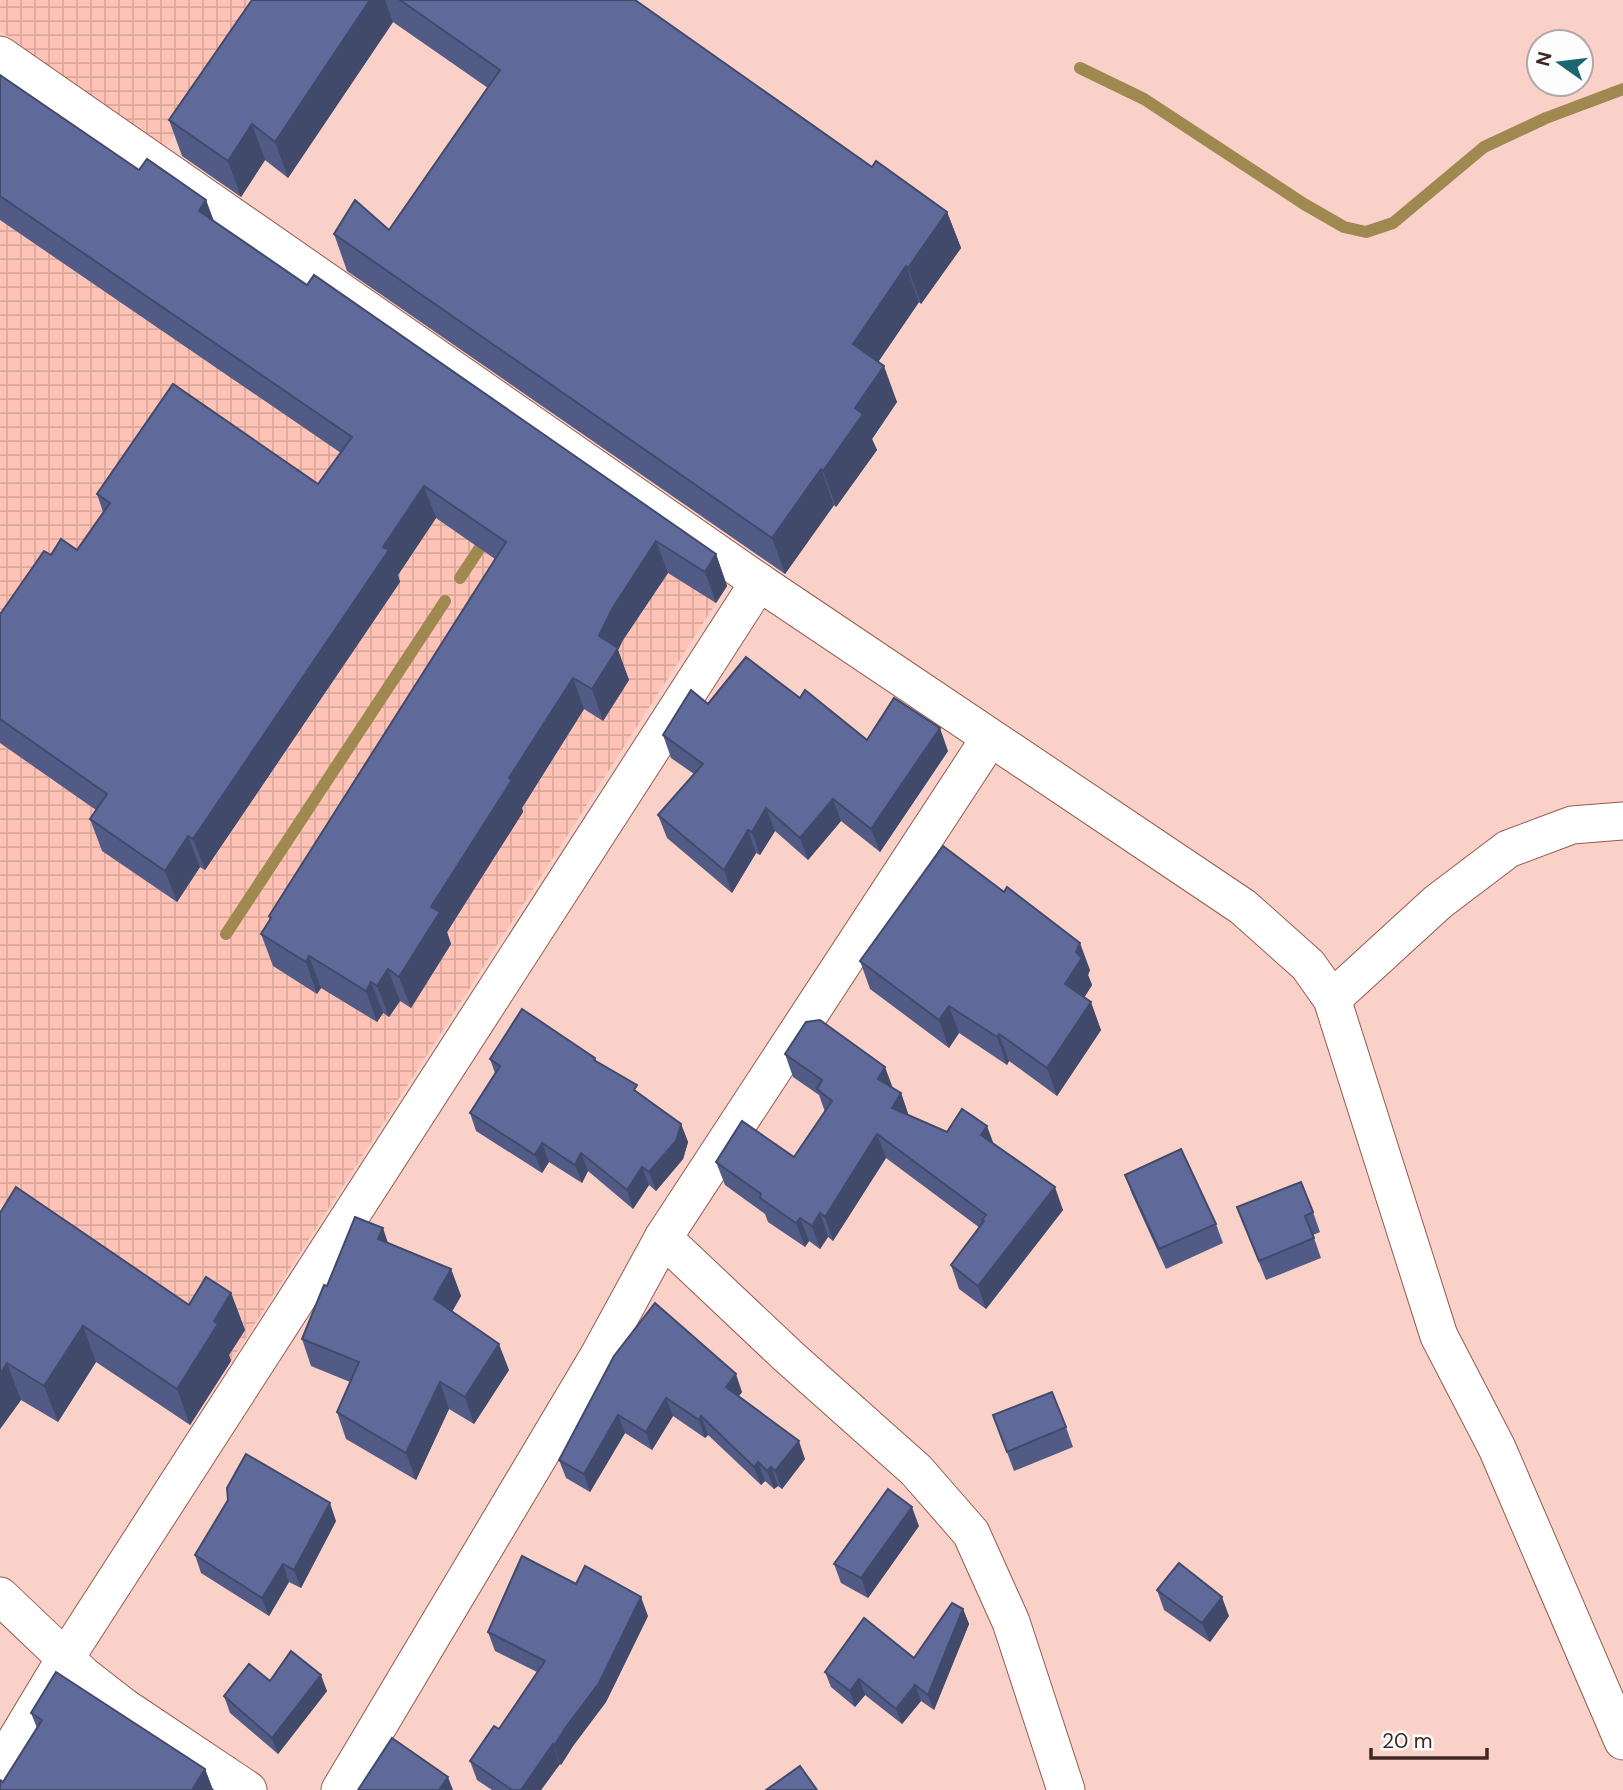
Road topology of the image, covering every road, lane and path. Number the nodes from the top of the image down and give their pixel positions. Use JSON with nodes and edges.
{"nodes":[{"id":1,"x":0,"y":55,"type":"edge"},
{"id":2,"x":759,"y":582,"type":"junction"},
{"id":3,"x":990,"y":738,"type":"junction"},
{"id":4,"x":1623,"y":821,"type":"edge"},
{"id":5,"x":1332,"y":999,"type":"junction"},
{"id":6,"x":663,"y":1238,"type":"junction"},
{"id":7,"x":0,"y":1596,"type":"edge"},
{"id":8,"x":66,"y":1657,"type":"junction"},
{"id":9,"x":1623,"y":1741,"type":"edge"},
{"id":10,"x":0,"y":1767,"type":"edge"},
{"id":11,"x":248,"y":1790,"type":"edge"},
{"id":12,"x":340,"y":1790,"type":"edge"},
{"id":13,"x":1066,"y":1790,"type":"edge"}],
"edges":[{"from":1,"to":2,"type":"street"},
{"from":2,"to":3,"type":"street"},
{"from":2,"to":8,"type":"street"},
{"from":3,"to":5,"type":"street"},
{"from":3,"to":6,"type":"street"},
{"from":4,"to":5,"type":"street"},
{"from":5,"to":9,"type":"street"},
{"from":6,"to":12,"type":"street"},
{"from":6,"to":13,"type":"street"},
{"from":7,"to":8,"type":"street"},
{"from":8,"to":10,"type":"street"},
{"from":8,"to":11,"type":"street"}]}
